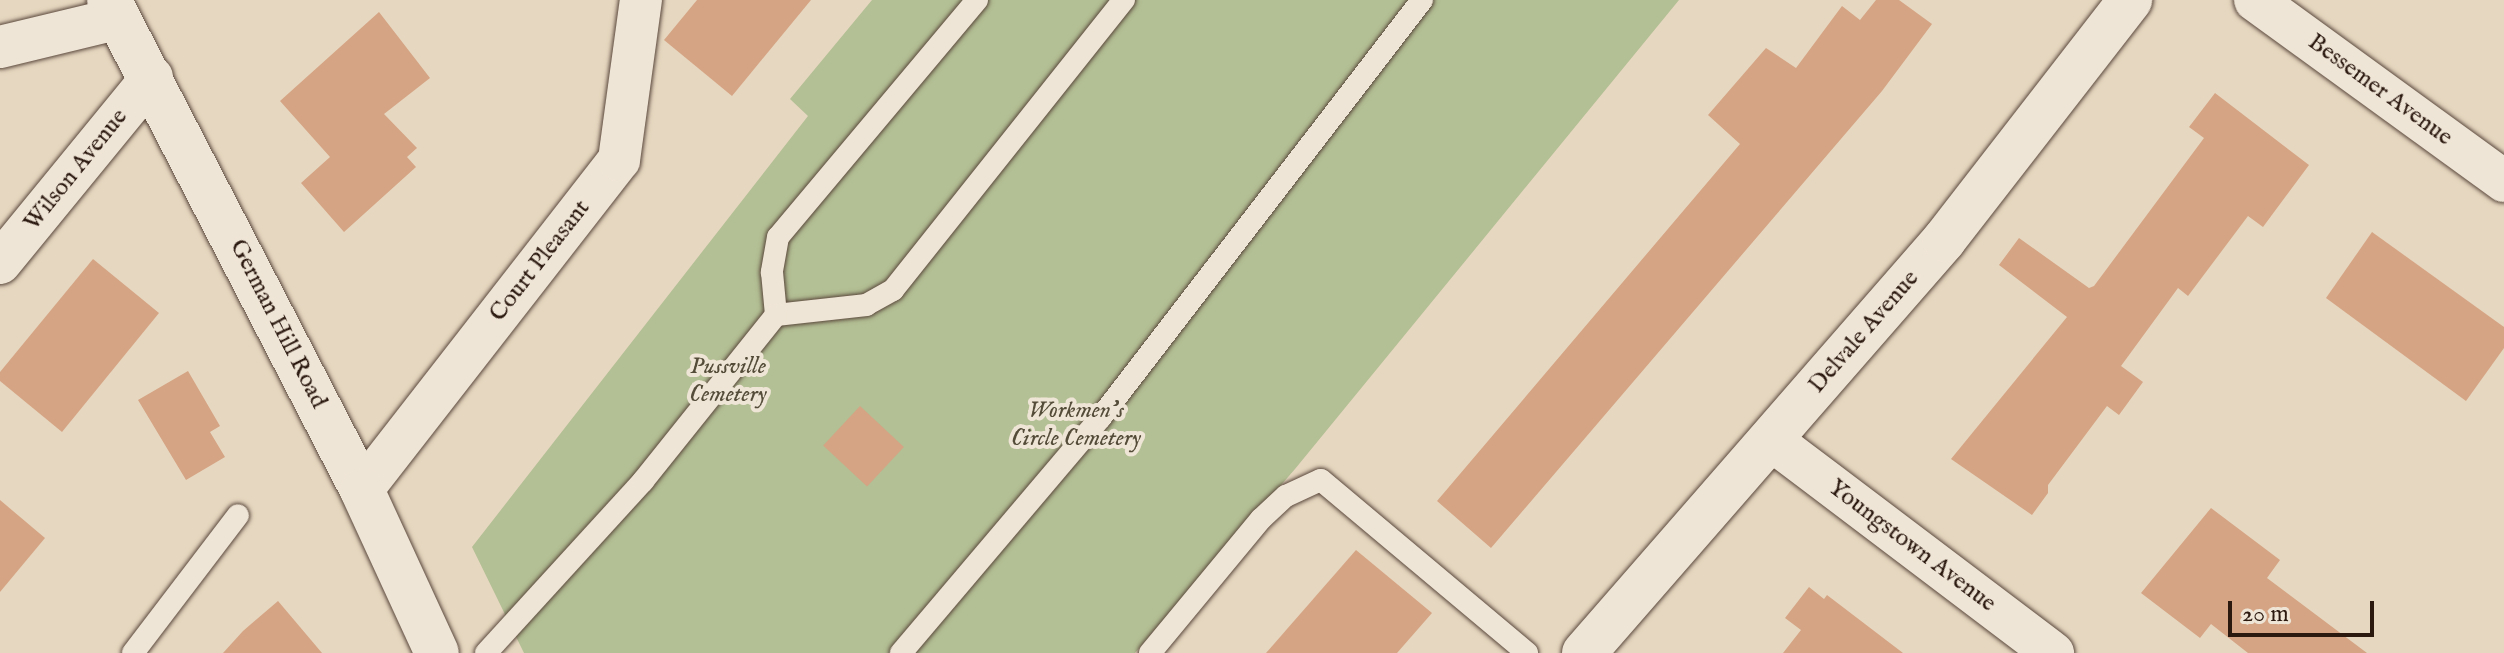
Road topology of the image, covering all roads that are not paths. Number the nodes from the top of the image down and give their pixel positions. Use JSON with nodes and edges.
{"nodes":[{"id":1,"x":641,"y":0,"type":"edge"},
{"id":2,"x":977,"y":0,"type":"edge"},
{"id":3,"x":1124,"y":0,"type":"edge"},
{"id":4,"x":1422,"y":0,"type":"edge"},
{"id":5,"x":2130,"y":0,"type":"edge"},
{"id":6,"x":2255,"y":0,"type":"edge"},
{"id":7,"x":114,"y":9,"type":"edge"},
{"id":8,"x":0,"y":47,"type":"edge"},
{"id":9,"x":152,"y":77,"type":"junction"},
{"id":10,"x":2504,"y":181,"type":"edge"},
{"id":11,"x":0,"y":263,"type":"edge"},
{"id":12,"x":776,"y":315,"type":"junction"},
{"id":13,"x":1770,"y":439,"type":"junction"},
{"id":14,"x":362,"y":490,"type":"junction"},
{"id":15,"x":238,"y":515,"type":"dead end"},
{"id":16,"x":133,"y":653,"type":"edge"},
{"id":17,"x":437,"y":653,"type":"edge"},
{"id":18,"x":486,"y":653,"type":"edge"},
{"id":19,"x":901,"y":653,"type":"edge"},
{"id":20,"x":1150,"y":653,"type":"edge"},
{"id":21,"x":1527,"y":653,"type":"edge"},
{"id":22,"x":1584,"y":653,"type":"edge"},
{"id":23,"x":2053,"y":653,"type":"edge"}],
"edges":[{"from":1,"to":14,"type":"street","name":"Court Pleasant"},
{"from":2,"to":12,"type":"lane"},
{"from":3,"to":12,"type":"lane"},
{"from":4,"to":19,"type":"lane"},
{"from":5,"to":13,"type":"street","name":"Delvale Avenue"},
{"from":6,"to":10,"type":"street","name":"Bessemer Avenue"},
{"from":7,"to":8,"type":"street"},
{"from":7,"to":9,"type":"street","name":"German Hill Road"},
{"from":9,"to":11,"type":"street","name":"Wilson Avenue"},
{"from":9,"to":14,"type":"street","name":"German Hill Road"},
{"from":12,"to":18,"type":"lane"},
{"from":13,"to":22,"type":"street","name":"Delvale Avenue"},
{"from":13,"to":23,"type":"street","name":"Youngstown Avenue"},
{"from":14,"to":17,"type":"street","name":"German Hill Road"},
{"from":15,"to":16,"type":"lane"},
{"from":20,"to":21,"type":"lane"}]}
